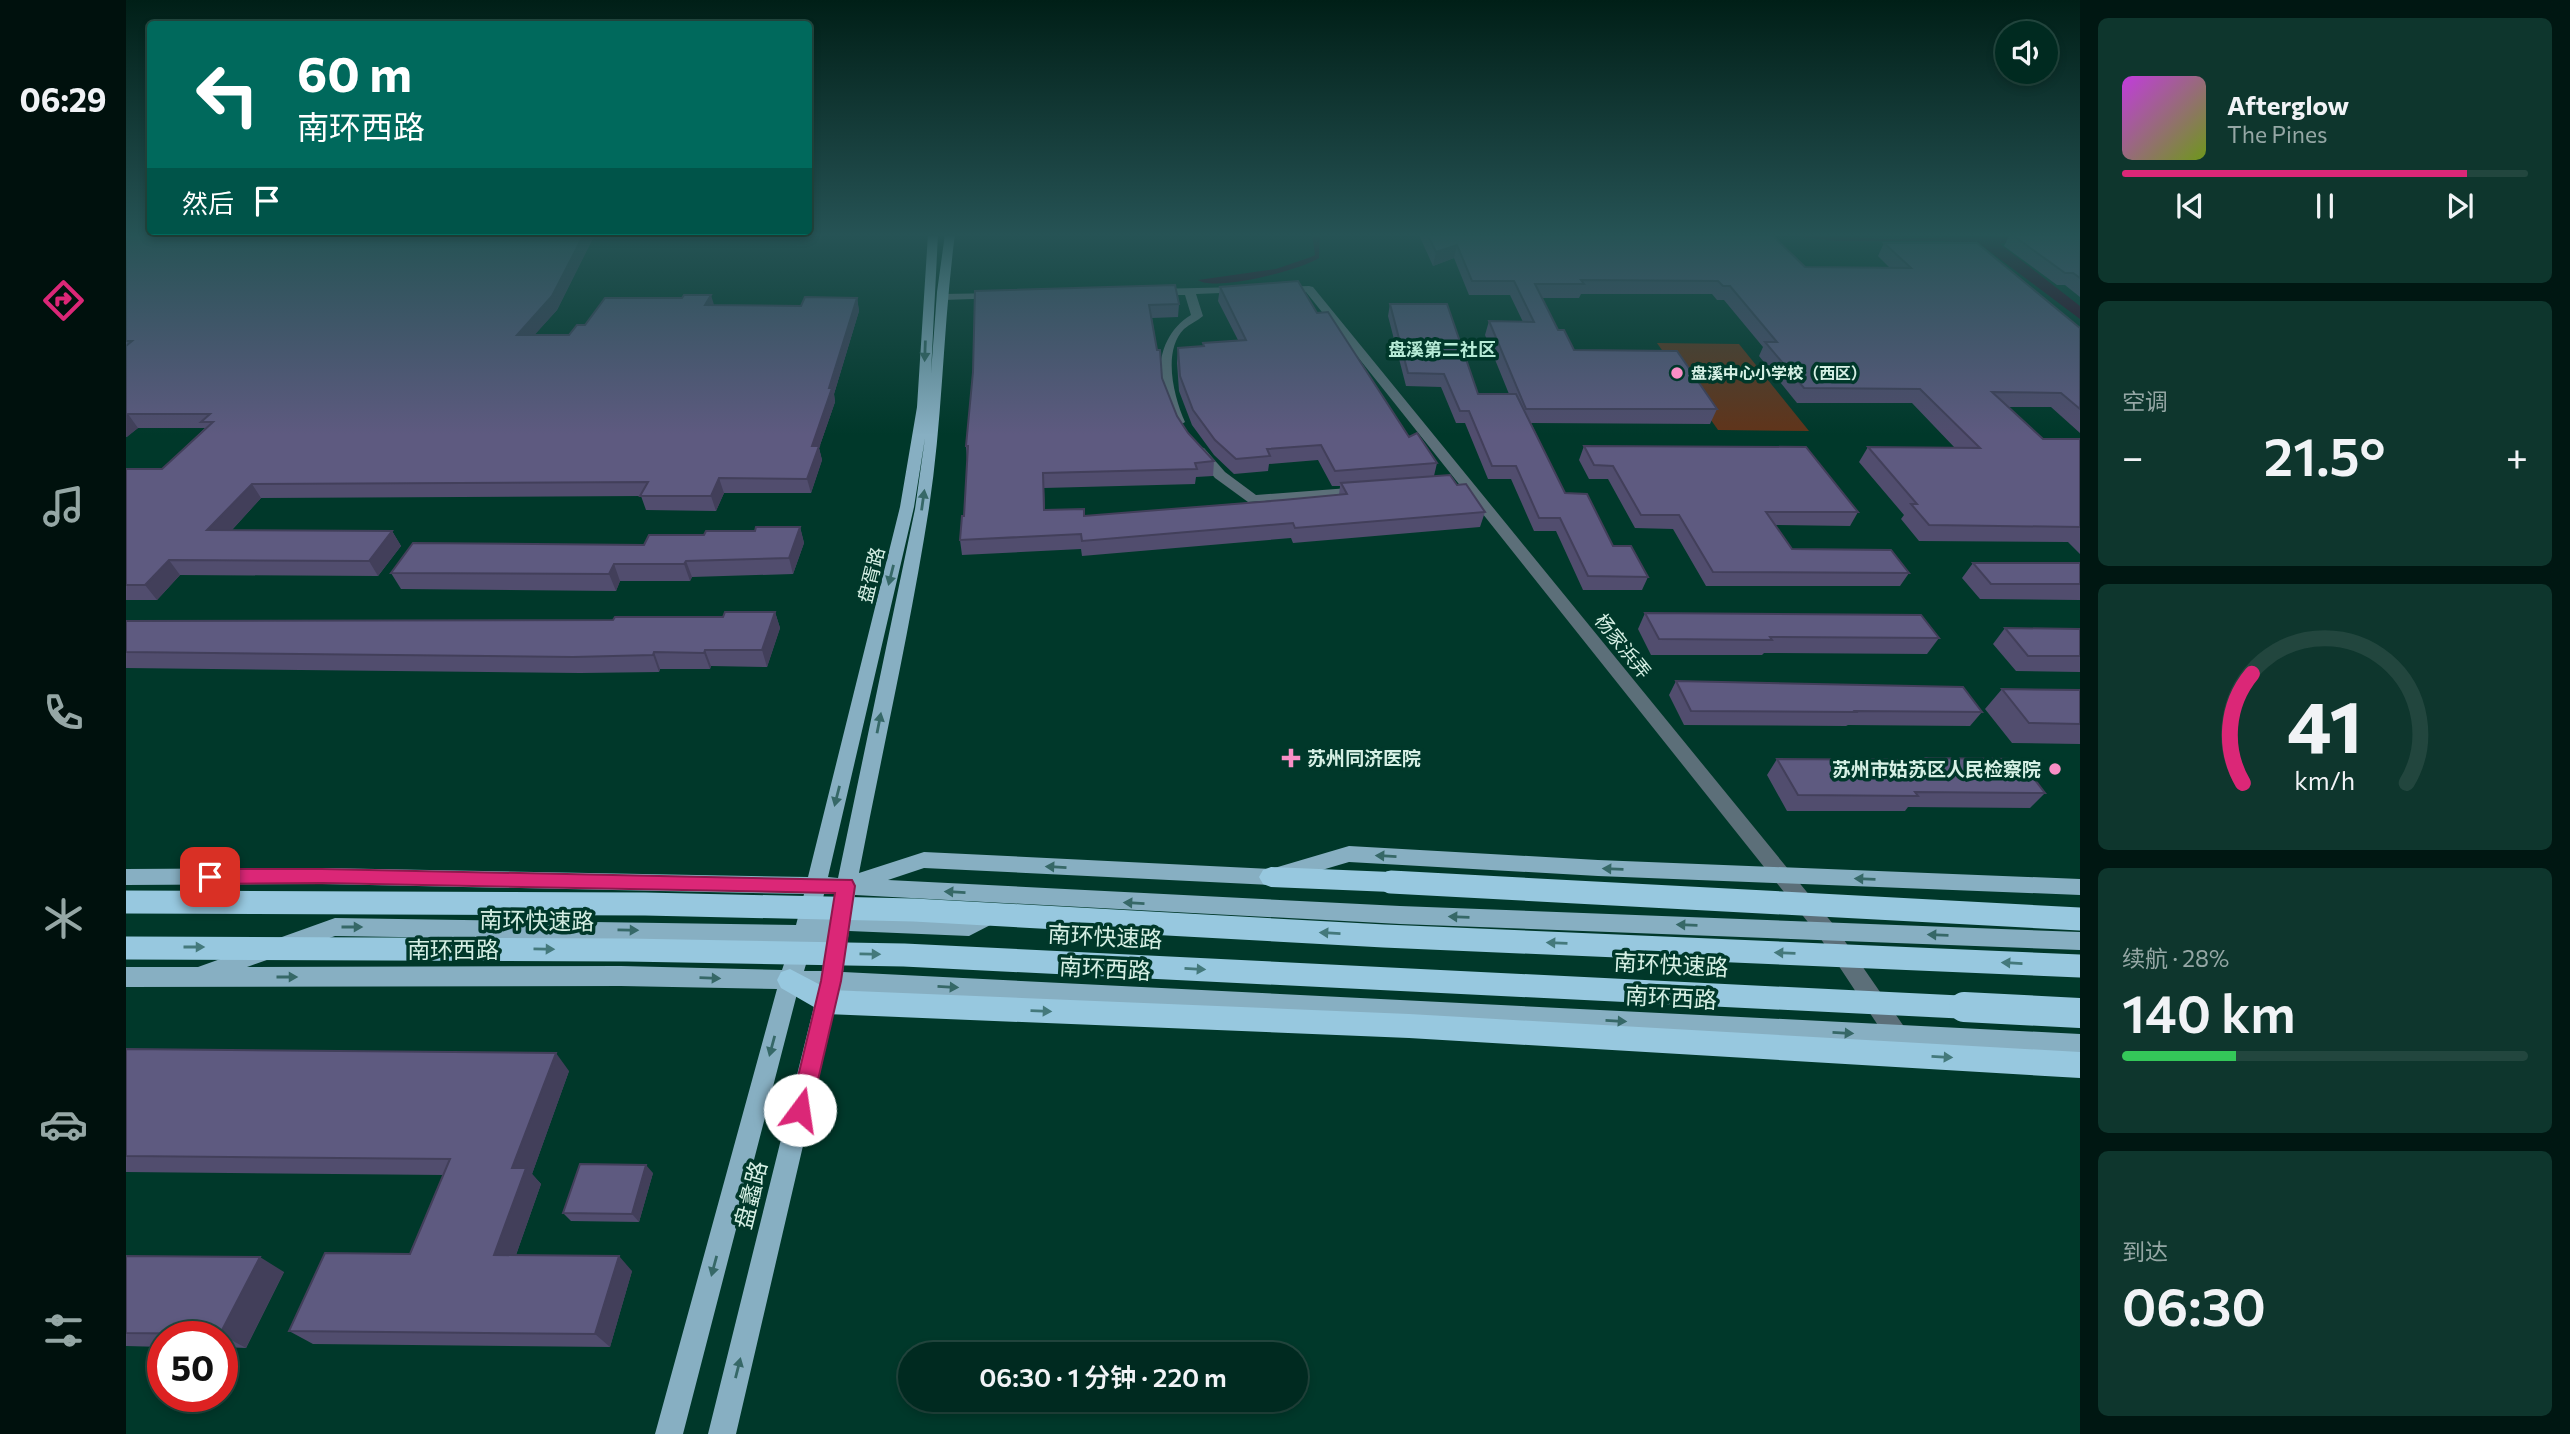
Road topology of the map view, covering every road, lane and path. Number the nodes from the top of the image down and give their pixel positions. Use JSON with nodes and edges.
{"nodes":[{"id":1,"x":929,"y":301,"type":"edge"},
{"id":2,"x":943,"y":301,"type":"edge"},
{"id":3,"x":1192,"y":301,"type":"edge"},
{"id":4,"x":1318,"y":301,"type":"edge"},
{"id":5,"x":1372,"y":490,"type":"edge"},
{"id":6,"x":1781,"y":875,"type":"junction"},
{"id":7,"x":126,"y":877,"type":"edge"},
{"id":8,"x":1271,"y":877,"type":"junction"},
{"id":9,"x":816,"y":885,"type":"junction"},
{"id":10,"x":846,"y":886,"type":"junction"},
{"id":11,"x":2080,"y":887,"type":"edge"},
{"id":12,"x":1024,"y":896,"type":"junction"},
{"id":13,"x":126,"y":902,"type":"edge"},
{"id":14,"x":2080,"y":919,"type":"edge"},
{"id":15,"x":806,"y":927,"type":"junction"},
{"id":16,"x":839,"y":928,"type":"junction"},
{"id":17,"x":1826,"y":930,"type":"junction"},
{"id":18,"x":2080,"y":941,"type":"edge"},
{"id":19,"x":126,"y":948,"type":"edge"},
{"id":20,"x":2080,"y":966,"type":"edge"},
{"id":21,"x":126,"y":977,"type":"edge"},
{"id":22,"x":194,"y":977,"type":"junction"},
{"id":23,"x":790,"y":980,"type":"junction"},
{"id":24,"x":829,"y":991,"type":"junction"},
{"id":25,"x":2080,"y":1013,"type":"edge"},
{"id":26,"x":1897,"y":1035,"type":"junction"},
{"id":27,"x":2080,"y":1044,"type":"edge"},
{"id":28,"x":2080,"y":1065,"type":"edge"},
{"id":29,"x":669,"y":1434,"type":"edge"},
{"id":30,"x":722,"y":1434,"type":"edge"}],
"edges":[{"from":1,"to":9,"type":"main road","name":"盘胥路","one_way":true},
{"from":10,"to":2,"type":"main road","name":"盘胥路","one_way":true},
{"from":3,"to":5,"type":"street"},
{"from":4,"to":6,"type":"street","name":"杨家浜弄"},
{"from":6,"to":8,"type":"main road","one_way":true},
{"from":11,"to":6,"type":"main road","one_way":true},
{"from":6,"to":17,"type":"street","name":"杨家浜弄"},
{"from":7,"to":9,"type":"main road"},
{"from":8,"to":10,"type":"main road","one_way":true},
{"from":8,"to":14,"type":"highway","bridge":true},
{"from":9,"to":10,"type":"main road"},
{"from":9,"to":15,"type":"main road","name":"盘胥路"},
{"from":12,"to":10,"type":"main road","one_way":true},
{"from":10,"to":16,"type":"main road","name":"盘蠡路"},
{"from":12,"to":16,"type":"main road"},
{"from":17,"to":12,"type":"main road","one_way":true},
{"from":20,"to":13,"type":"highway","name":"南环快速路","one_way":true,"bridge":true},
{"from":15,"to":16,"type":"main road"},
{"from":22,"to":15,"type":"main road","one_way":true},
{"from":15,"to":23,"type":"main road","name":"盘蠡路"},
{"from":16,"to":24,"type":"main road","name":"盘蠡路"},
{"from":18,"to":17,"type":"main road","one_way":true},
{"from":17,"to":26,"type":"street","name":"杨家浜弄"},
{"from":19,"to":25,"type":"highway","name":"南环快速路","one_way":true,"bridge":true},
{"from":21,"to":22,"type":"main road","name":"南环西路"},
{"from":22,"to":23,"type":"main road","name":"南环西路","one_way":true},
{"from":23,"to":24,"type":"highway"},
{"from":23,"to":29,"type":"main road","name":"盘蠡路","one_way":true},
{"from":24,"to":26,"type":"main road","name":"南环西路","one_way":true},
{"from":24,"to":28,"type":"highway","one_way":true},
{"from":30,"to":24,"type":"main road","name":"盘蠡路","one_way":true},
{"from":26,"to":27,"type":"main road","name":"南环西路"}]}
